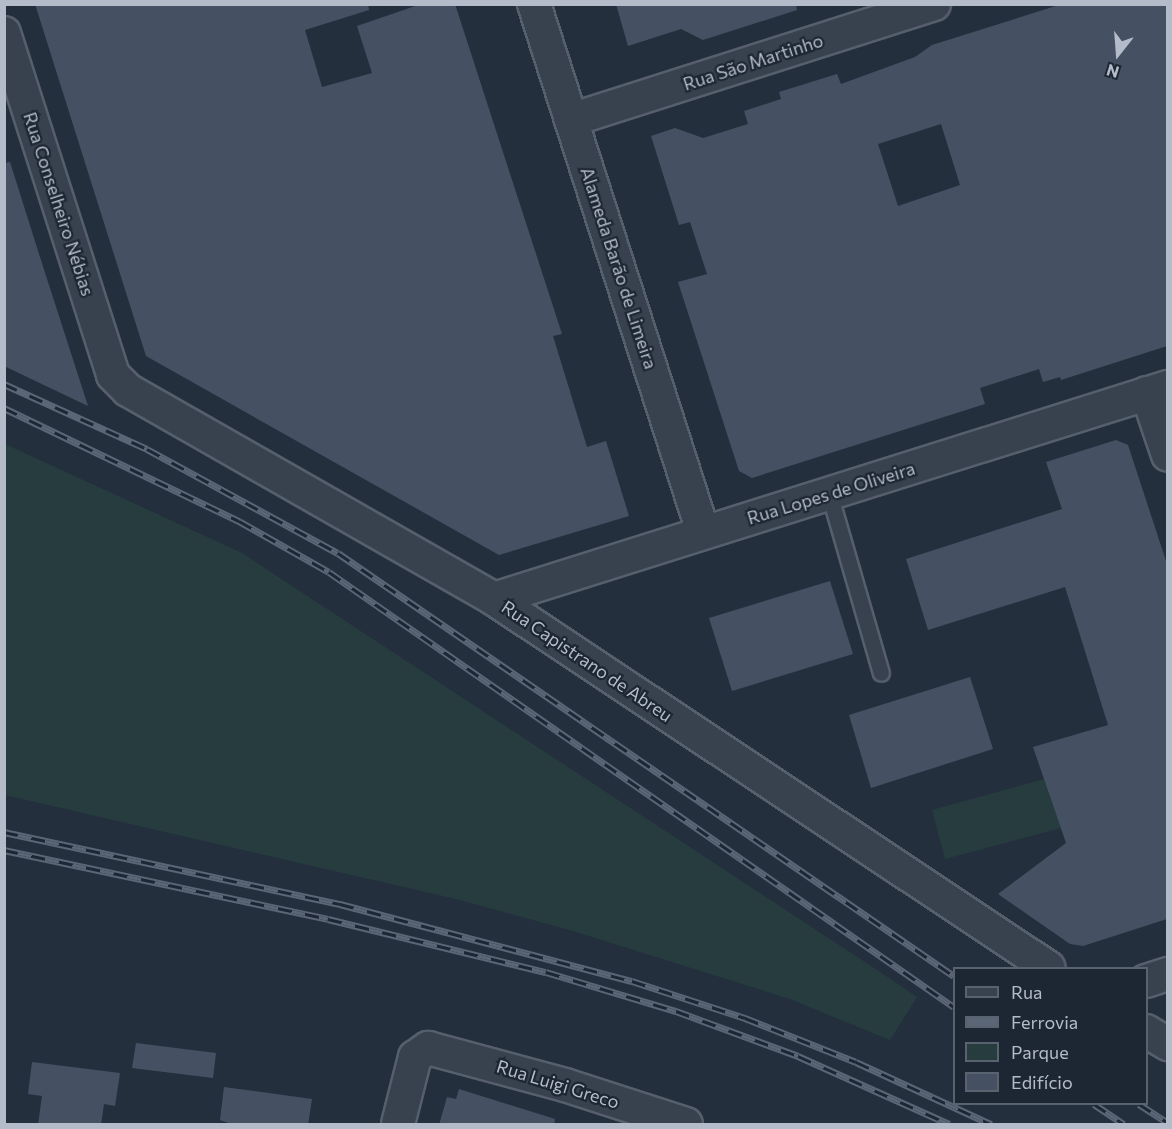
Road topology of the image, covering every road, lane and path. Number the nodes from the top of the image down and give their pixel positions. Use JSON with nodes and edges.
{"nodes":[{"id":1,"x":534,"y":4,"type":"edge"},
{"id":2,"x":934,"y":4,"type":"edge"},
{"id":3,"x":4,"y":33,"type":"edge"},
{"id":4,"x":572,"y":120,"type":"junction"},
{"id":5,"x":113,"y":375,"type":"joint"},
{"id":6,"x":1157,"y":390,"type":"edge"},
{"id":7,"x":1167,"y":455,"type":"edge"},
{"id":8,"x":828,"y":493,"type":"junction"},
{"id":9,"x":703,"y":532,"type":"junction"},
{"id":10,"x":494,"y":598,"type":"junction"},
{"id":11,"x":882,"y":673,"type":"dead end"},
{"id":12,"x":1046,"y":967,"type":"edge"},
{"id":13,"x":1167,"y":974,"type":"edge"},
{"id":14,"x":1148,"y":980,"type":"edge"},
{"id":15,"x":1148,"y":1032,"type":"edge"},
{"id":16,"x":1167,"y":1044,"type":"edge"},
{"id":17,"x":398,"y":1125,"type":"edge"},
{"id":18,"x":686,"y":1125,"type":"edge"}],
"edges":[{"from":1,"to":4,"type":"street","name":"Alameda Barão de Limeira"},
{"from":2,"to":4,"type":"street","name":"Rua São Martinho"},
{"from":3,"to":5,"type":"street","name":"Rua Conselheiro Nébias"},
{"from":4,"to":9,"type":"street","name":"Alameda Barão de Limeira"},
{"from":5,"to":10,"type":"street","name":"Rua Capistrano de Abreu"},
{"from":6,"to":7,"type":"street"},
{"from":6,"to":8,"type":"street","name":"Rua Lopes de Oliveira"},
{"from":8,"to":9,"type":"street","name":"Rua Lopes de Oliveira"},
{"from":8,"to":11,"type":"lane"},
{"from":9,"to":10,"type":"street","name":"Rua Lopes de Oliveira"},
{"from":10,"to":12,"type":"street","name":"Rua Capistrano de Abreu"},
{"from":13,"to":14,"type":"street"},
{"from":15,"to":16,"type":"street"},
{"from":17,"to":18,"type":"street","name":"Rua Luigi Greco"}]}
